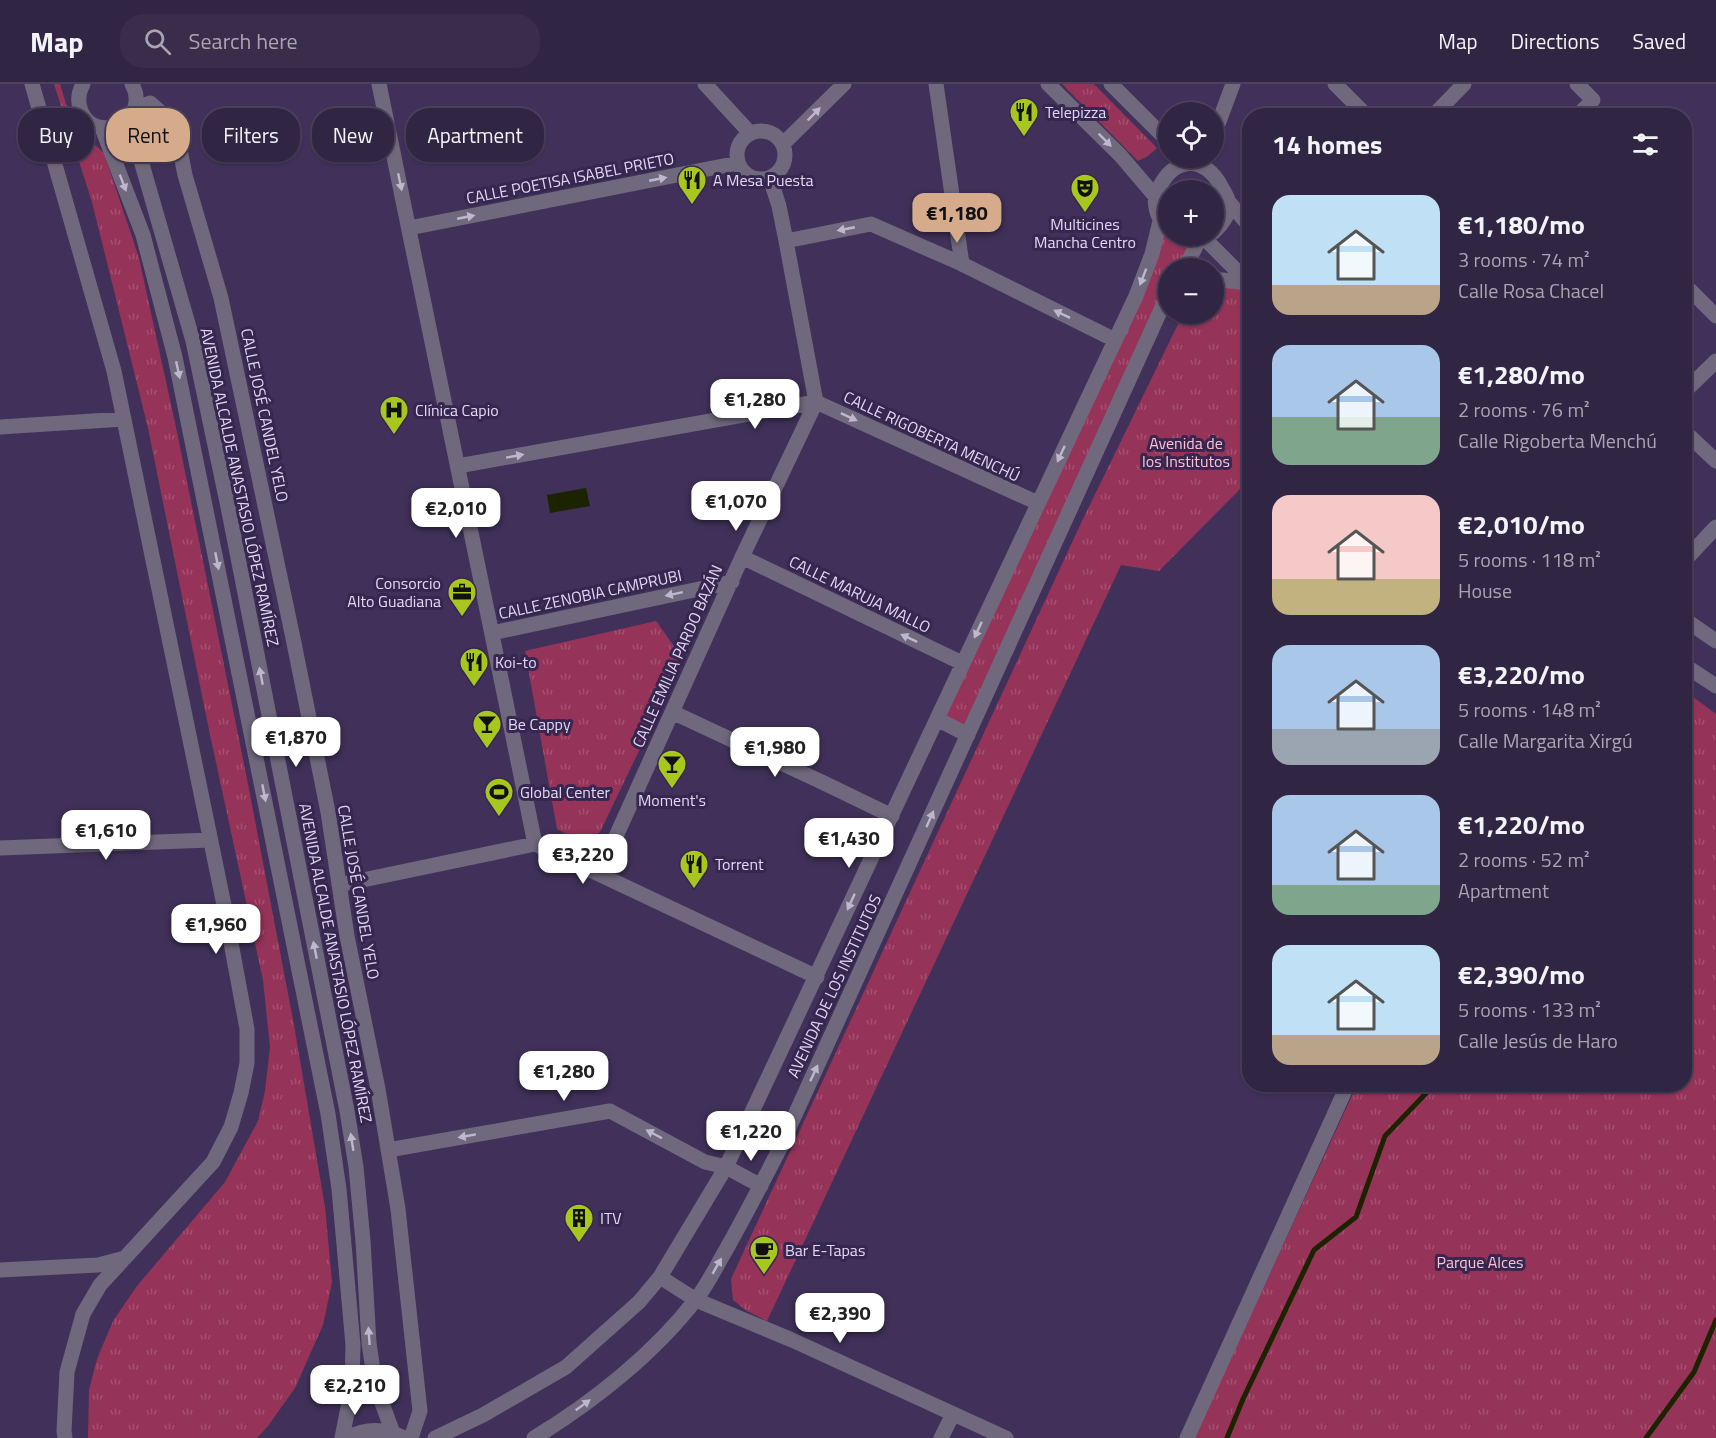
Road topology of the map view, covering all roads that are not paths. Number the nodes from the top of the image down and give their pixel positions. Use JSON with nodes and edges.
{"nodes":[{"id":1,"x":32,"y":84,"type":"edge"},
{"id":2,"x":82,"y":84,"type":"edge"},
{"id":3,"x":132,"y":84,"type":"edge"},
{"id":4,"x":379,"y":84,"type":"edge"},
{"id":5,"x":705,"y":84,"type":"edge"},
{"id":6,"x":844,"y":84,"type":"edge"},
{"id":7,"x":936,"y":84,"type":"edge"},
{"id":8,"x":1048,"y":84,"type":"edge"},
{"id":9,"x":1111,"y":84,"type":"edge"},
{"id":10,"x":1233,"y":84,"type":"edge"},
{"id":11,"x":1335,"y":84,"type":"edge"},
{"id":12,"x":1464,"y":84,"type":"edge"},
{"id":13,"x":1577,"y":84,"type":"edge"},
{"id":14,"x":133,"y":108,"type":"edge"},
{"id":15,"x":141,"y":108,"type":"edge"},
{"id":16,"x":156,"y":108,"type":"edge"},
{"id":17,"x":1224,"y":108,"type":"edge"},
{"id":18,"x":1359,"y":108,"type":"edge"},
{"id":19,"x":1441,"y":108,"type":"edge"},
{"id":20,"x":1585,"y":108,"type":"edge"},
{"id":21,"x":102,"y":128,"type":"junction"},
{"id":22,"x":106,"y":128,"type":"edge"},
{"id":23,"x":1158,"y":131,"type":"edge"},
{"id":24,"x":750,"y":132,"type":"junction"},
{"id":25,"x":783,"y":144,"type":"junction"},
{"id":26,"x":145,"y":162,"type":"edge"},
{"id":27,"x":182,"y":162,"type":"edge"},
{"id":28,"x":738,"y":164,"type":"junction"},
{"id":29,"x":1178,"y":168,"type":"edge"},
{"id":30,"x":1206,"y":168,"type":"edge"},
{"id":31,"x":770,"y":177,"type":"junction"},
{"id":32,"x":1155,"y":196,"type":"junction"},
{"id":33,"x":1229,"y":202,"type":"junction"},
{"id":34,"x":1158,"y":206,"type":"edge"},
{"id":35,"x":1242,"y":217,"type":"edge"},
{"id":36,"x":1224,"y":220,"type":"edge"},
{"id":37,"x":409,"y":228,"type":"junction"},
{"id":38,"x":1158,"y":240,"type":"edge"},
{"id":39,"x":786,"y":242,"type":"junction"},
{"id":40,"x":1215,"y":246,"type":"edge"},
{"id":41,"x":962,"y":264,"type":"junction"},
{"id":42,"x":1242,"y":276,"type":"edge"},
{"id":43,"x":1224,"y":280,"type":"edge"},
{"id":44,"x":1242,"y":283,"type":"edge"},
{"id":45,"x":1692,"y":292,"type":"edge"},
{"id":46,"x":1716,"y":316,"type":"edge"},
{"id":47,"x":1158,"y":318,"type":"edge"},
{"id":48,"x":1115,"y":340,"type":"junction"},
{"id":49,"x":1716,"y":361,"type":"edge"},
{"id":50,"x":1692,"y":384,"type":"edge"},
{"id":51,"x":816,"y":402,"type":"junction"},
{"id":52,"x":124,"y":419,"type":"junction"},
{"id":53,"x":0,"y":427,"type":"edge"},
{"id":54,"x":1692,"y":438,"type":"edge"},
{"id":55,"x":1716,"y":461,"type":"edge"},
{"id":56,"x":458,"y":466,"type":"junction"},
{"id":57,"x":1038,"y":503,"type":"junction"},
{"id":58,"x":1716,"y":527,"type":"edge"},
{"id":59,"x":1692,"y":552,"type":"edge"},
{"id":60,"x":742,"y":557,"type":"junction"},
{"id":61,"x":732,"y":582,"type":"junction"},
{"id":62,"x":1692,"y":624,"type":"edge"},
{"id":63,"x":492,"y":633,"type":"junction"},
{"id":64,"x":1716,"y":641,"type":"edge"},
{"id":65,"x":962,"y":663,"type":"junction"},
{"id":66,"x":1692,"y":670,"type":"edge"},
{"id":67,"x":1716,"y":686,"type":"edge"},
{"id":68,"x":672,"y":712,"type":"junction"},
{"id":69,"x":938,"y":718,"type":"junction"},
{"id":70,"x":968,"y":735,"type":"junction"},
{"id":71,"x":891,"y":816,"type":"junction"},
{"id":72,"x":210,"y":840,"type":"junction"},
{"id":73,"x":535,"y":844,"type":"junction"},
{"id":74,"x":0,"y":848,"type":"edge"},
{"id":75,"x":599,"y":874,"type":"junction"},
{"id":76,"x":339,"y":885,"type":"junction"},
{"id":77,"x":817,"y":976,"type":"junction"},
{"id":78,"x":1344,"y":1092,"type":"edge"},
{"id":79,"x":388,"y":1150,"type":"junction"},
{"id":80,"x":726,"y":1167,"type":"junction"},
{"id":81,"x":761,"y":1186,"type":"junction"},
{"id":82,"x":125,"y":1258,"type":"junction"},
{"id":83,"x":0,"y":1270,"type":"edge"},
{"id":84,"x":660,"y":1277,"type":"junction"},
{"id":85,"x":696,"y":1300,"type":"junction"},
{"id":86,"x":953,"y":1414,"type":"junction"},
{"id":87,"x":399,"y":1435,"type":"edge"},
{"id":88,"x":65,"y":1438,"type":"edge"},
{"id":89,"x":342,"y":1438,"type":"edge"},
{"id":90,"x":347,"y":1438,"type":"edge"},
{"id":91,"x":411,"y":1438,"type":"edge"},
{"id":92,"x":435,"y":1438,"type":"edge"},
{"id":93,"x":534,"y":1438,"type":"edge"},
{"id":94,"x":941,"y":1438,"type":"edge"},
{"id":95,"x":1006,"y":1438,"type":"edge"},
{"id":96,"x":1187,"y":1438,"type":"edge"}],
"edges":[{"from":1,"to":52,"type":"street"},
{"from":2,"to":21,"type":"street"},
{"from":3,"to":14,"type":"street","name":"AVENIDA ALCALDE ANASTASIO LÓPEZ RAMÍREZ"},
{"from":4,"to":37,"type":"street","one_way":true},
{"from":5,"to":24,"type":"street"},
{"from":25,"to":6,"type":"street","one_way":true},
{"from":7,"to":41,"type":"street"},
{"from":8,"to":32,"type":"street","one_way":true},
{"from":9,"to":23,"type":"street"},
{"from":10,"to":17,"type":"street"},
{"from":11,"to":18,"type":"street"},
{"from":12,"to":19,"type":"street"},
{"from":13,"to":20,"type":"street"},
{"from":15,"to":16,"type":"street","name":"CALLE JOSÉ CANDEL YELO"},
{"from":21,"to":22,"type":"street"},
{"from":21,"to":89,"type":"street","one_way":true},
{"from":24,"to":25,"type":"street"},
{"from":24,"to":28,"type":"street"},
{"from":25,"to":31,"type":"street"},
{"from":87,"to":26,"type":"street","name":"AVENIDA ALCALDE ANASTASIO LÓPEZ RAMÍREZ","one_way":true},
{"from":27,"to":76,"type":"street","name":"CALLE JOSÉ CANDEL YELO"},
{"from":28,"to":31,"type":"street"},
{"from":37,"to":28,"type":"street","name":"CALLE POETISA ISABEL PRIETO","one_way":true},
{"from":29,"to":32,"type":"street"},
{"from":30,"to":33,"type":"street"},
{"from":31,"to":39,"type":"street"},
{"from":32,"to":34,"type":"street"},
{"from":33,"to":35,"type":"street"},
{"from":33,"to":36,"type":"street"},
{"from":37,"to":56,"type":"street"},
{"from":38,"to":48,"type":"street","name":"AVENIDA DE LOS INSTITUTOS","one_way":true},
{"from":41,"to":39,"type":"street","one_way":true},
{"from":39,"to":51,"type":"street"},
{"from":40,"to":42,"type":"street"},
{"from":48,"to":41,"type":"street","one_way":true},
{"from":43,"to":44,"type":"street"},
{"from":45,"to":46,"type":"street"},
{"from":47,"to":70,"type":"street","name":"AVENIDA DE LOS INSTITUTOS"},
{"from":48,"to":57,"type":"street","name":"AVENIDA DE LOS INSTITUTOS","one_way":true},
{"from":49,"to":50,"type":"street"},
{"from":56,"to":51,"type":"street","one_way":true},
{"from":51,"to":57,"type":"street","name":"CALLE RIGOBERTA MENCHÚ","one_way":true},
{"from":51,"to":60,"type":"street","name":"CALLE EMILIA PARDO BAZÁN"},
{"from":52,"to":53,"type":"street"},
{"from":52,"to":72,"type":"street"},
{"from":54,"to":55,"type":"street"},
{"from":56,"to":63,"type":"street"},
{"from":57,"to":65,"type":"street","name":"AVENIDA DE LOS INSTITUTOS","one_way":true},
{"from":58,"to":59,"type":"street"},
{"from":60,"to":61,"type":"street","name":"CALLE EMILIA PARDO BAZÁN"},
{"from":65,"to":60,"type":"street","name":"CALLE MARUJA MALLO","one_way":true},
{"from":61,"to":63,"type":"street","name":"CALLE ZENOBIA CAMPRUBI","one_way":true},
{"from":61,"to":68,"type":"street","name":"CALLE EMILIA PARDO BAZÁN"},
{"from":62,"to":64,"type":"street"},
{"from":63,"to":73,"type":"street"},
{"from":65,"to":69,"type":"street","name":"AVENIDA DE LOS INSTITUTOS"},
{"from":66,"to":67,"type":"street"},
{"from":68,"to":71,"type":"street"},
{"from":68,"to":75,"type":"street","name":"CALLE EMILIA PARDO BAZÁN"},
{"from":69,"to":70,"type":"street"},
{"from":69,"to":71,"type":"street","name":"AVENIDA DE LOS INSTITUTOS"},
{"from":81,"to":70,"type":"street","name":"AVENIDA DE LOS INSTITUTOS","one_way":true},
{"from":71,"to":77,"type":"street","name":"AVENIDA DE LOS INSTITUTOS","one_way":true},
{"from":72,"to":74,"type":"street"},
{"from":72,"to":82,"type":"street"},
{"from":73,"to":75,"type":"street"},
{"from":73,"to":76,"type":"street"},
{"from":75,"to":77,"type":"street"},
{"from":76,"to":79,"type":"street","name":"CALLE JOSÉ CANDEL YELO"},
{"from":77,"to":80,"type":"street","name":"AVENIDA DE LOS INSTITUTOS"},
{"from":78,"to":96,"type":"street"},
{"from":80,"to":79,"type":"street","one_way":true},
{"from":79,"to":91,"type":"street","name":"CALLE JOSÉ CANDEL YELO"},
{"from":80,"to":81,"type":"street"},
{"from":80,"to":84,"type":"street","name":"AVENIDA DE LOS INSTITUTOS"},
{"from":85,"to":81,"type":"street","name":"AVENIDA DE LOS INSTITUTOS","one_way":true},
{"from":82,"to":83,"type":"street"},
{"from":82,"to":88,"type":"street"},
{"from":84,"to":85,"type":"street"},
{"from":84,"to":92,"type":"street","name":"AVENIDA DE LOS INSTITUTOS"},
{"from":85,"to":86,"type":"street"},
{"from":93,"to":85,"type":"street","name":"AVENIDA DE LOS INSTITUTOS","one_way":true},
{"from":86,"to":94,"type":"street"},
{"from":86,"to":95,"type":"street"},
{"from":87,"to":90,"type":"street"}]}
